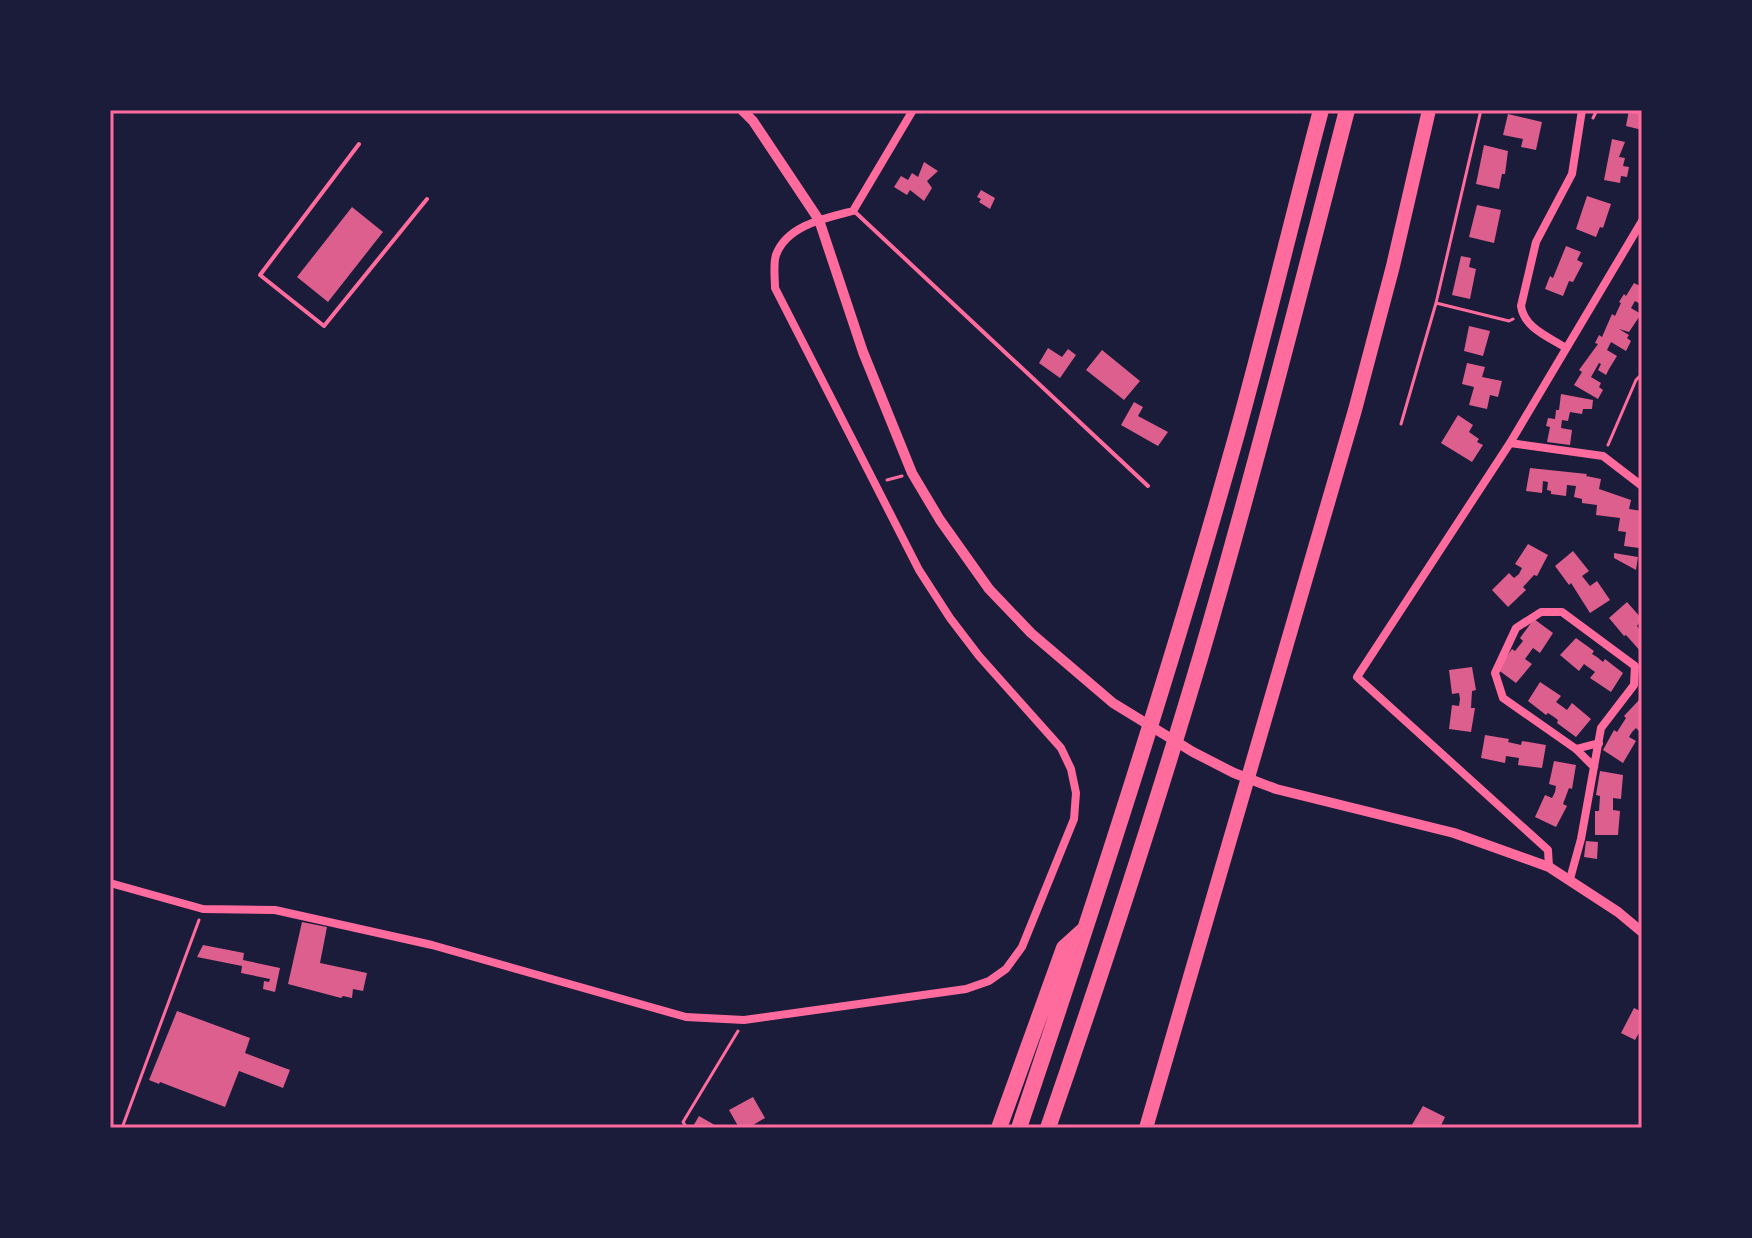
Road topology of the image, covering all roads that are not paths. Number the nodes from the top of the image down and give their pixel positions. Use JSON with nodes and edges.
{"nodes":[{"id":1,"x":742,"y":110,"type":"edge"},
{"id":2,"x":913,"y":110,"type":"edge"},
{"id":3,"x":1321,"y":110,"type":"edge"},
{"id":4,"x":1347,"y":110,"type":"edge"},
{"id":5,"x":1429,"y":110,"type":"edge"},
{"id":6,"x":1582,"y":110,"type":"edge"},
{"id":7,"x":359,"y":144,"type":"dead end"},
{"id":8,"x":427,"y":199,"type":"dead end"},
{"id":9,"x":853,"y":211,"type":"junction"},
{"id":10,"x":819,"y":220,"type":"junction"},
{"id":11,"x":1642,"y":221,"type":"edge"},
{"id":12,"x":1566,"y":348,"type":"junction"},
{"id":13,"x":1510,"y":443,"type":"junction"},
{"id":14,"x":1148,"y":486,"type":"dead end"},
{"id":15,"x":1642,"y":486,"type":"edge"},
{"id":16,"x":1638,"y":685,"type":"edge"},
{"id":17,"x":1599,"y":743,"type":"junction"},
{"id":18,"x":1576,"y":749,"type":"junction"},
{"id":19,"x":1594,"y":767,"type":"junction"},
{"id":20,"x":1549,"y":867,"type":"junction"},
{"id":21,"x":1570,"y":879,"type":"junction"},
{"id":22,"x":110,"y":883,"type":"edge"},
{"id":23,"x":1086,"y":928,"type":"junction"},
{"id":24,"x":1642,"y":932,"type":"edge"},
{"id":25,"x":999,"y":1128,"type":"edge"},
{"id":26,"x":1019,"y":1128,"type":"edge"},
{"id":27,"x":1048,"y":1128,"type":"edge"},
{"id":28,"x":1146,"y":1128,"type":"edge"}],
"edges":[{"from":1,"to":10,"type":"street"},
{"from":2,"to":9,"type":"street"},
{"from":3,"to":23,"type":"highway"},
{"from":4,"to":27,"type":"highway"},
{"from":5,"to":28,"type":"main road"},
{"from":6,"to":12,"type":"street"},
{"from":7,"to":8,"type":"lane"},
{"from":9,"to":10,"type":"street"},
{"from":9,"to":14,"type":"lane"},
{"from":10,"to":20,"type":"street"},
{"from":10,"to":22,"type":"street"},
{"from":11,"to":12,"type":"street"},
{"from":12,"to":13,"type":"street"},
{"from":13,"to":15,"type":"street"},
{"from":13,"to":20,"type":"street"},
{"from":16,"to":17,"type":"street"},
{"from":16,"to":18,"type":"street"},
{"from":17,"to":18,"type":"street"},
{"from":17,"to":19,"type":"street"},
{"from":18,"to":19,"type":"street"},
{"from":19,"to":21,"type":"street"},
{"from":20,"to":21,"type":"street"},
{"from":21,"to":24,"type":"street"},
{"from":23,"to":25,"type":"highway"},
{"from":23,"to":26,"type":"highway"}]}
